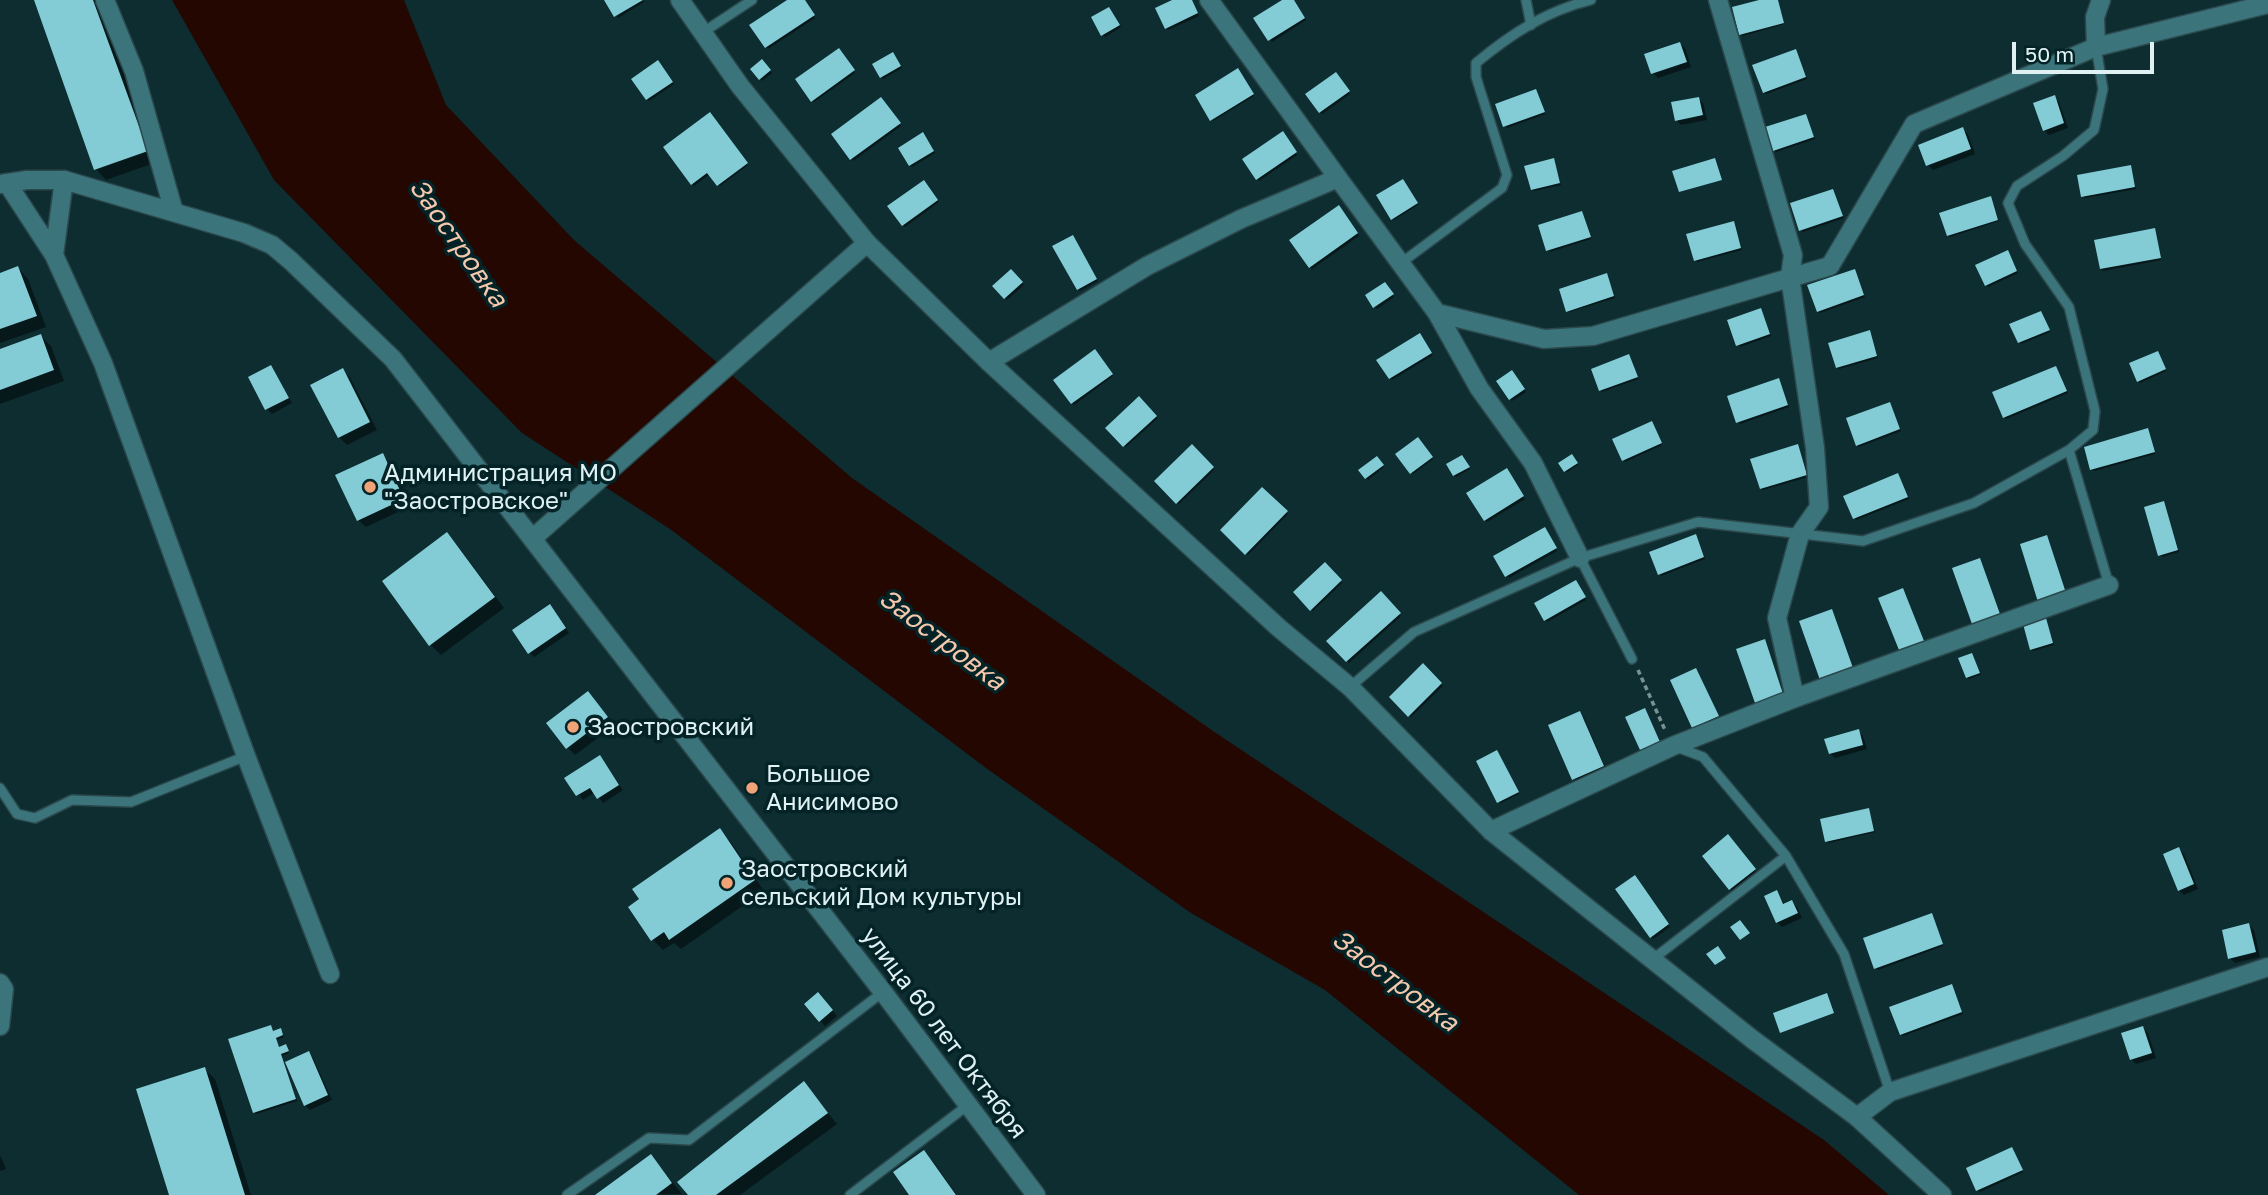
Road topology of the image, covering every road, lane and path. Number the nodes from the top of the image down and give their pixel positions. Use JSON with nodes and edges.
{"nodes":[{"id":1,"x":105,"y":0,"type":"edge"},
{"id":2,"x":680,"y":0,"type":"edge"},
{"id":3,"x":752,"y":0,"type":"edge"},
{"id":4,"x":1209,"y":0,"type":"edge"},
{"id":5,"x":1526,"y":0,"type":"edge"},
{"id":6,"x":1591,"y":0,"type":"edge"},
{"id":7,"x":1718,"y":0,"type":"edge"},
{"id":8,"x":2268,"y":4,"type":"edge"},
{"id":9,"x":2096,"y":6,"type":"edge"},
{"id":10,"x":1531,"y":24,"type":"junction"},
{"id":11,"x":702,"y":33,"type":"junction"},
{"id":12,"x":2096,"y":47,"type":"junction"},
{"id":13,"x":1338,"y":178,"type":"junction"},
{"id":14,"x":64,"y":180,"type":"junction"},
{"id":15,"x":3,"y":184,"type":"edge"},
{"id":16,"x":174,"y":212,"type":"junction"},
{"id":17,"x":867,"y":243,"type":"junction"},
{"id":18,"x":54,"y":255,"type":"junction"},
{"id":19,"x":1401,"y":264,"type":"junction"},
{"id":20,"x":1790,"y":277,"type":"junction"},
{"id":21,"x":1437,"y":313,"type":"junction"},
{"id":22,"x":989,"y":362,"type":"junction"},
{"id":23,"x":2069,"y":450,"type":"junction"},
{"id":24,"x":1800,"y":534,"type":"junction"},
{"id":25,"x":533,"y":538,"type":"junction"},
{"id":26,"x":1580,"y":558,"type":"junction"},
{"id":27,"x":2109,"y":584,"type":"joint"},
{"id":28,"x":1632,"y":659,"type":"joint"},
{"id":29,"x":1350,"y":687,"type":"junction"},
{"id":30,"x":1795,"y":698,"type":"junction"},
{"id":31,"x":1673,"y":746,"type":"junction"},
{"id":32,"x":246,"y":756,"type":"junction"},
{"id":33,"x":0,"y":788,"type":"edge"},
{"id":34,"x":1491,"y":831,"type":"junction"},
{"id":35,"x":1786,"y":856,"type":"junction"},
{"id":36,"x":1653,"y":959,"type":"junction"},
{"id":37,"x":2268,"y":967,"type":"edge"},
{"id":38,"x":330,"y":974,"type":"dead end"},
{"id":39,"x":0,"y":983,"type":"edge"},
{"id":40,"x":883,"y":992,"type":"junction"},
{"id":41,"x":0,"y":1026,"type":"edge"},
{"id":42,"x":1890,"y":1092,"type":"junction"},
{"id":43,"x":969,"y":1105,"type":"junction"},
{"id":44,"x":1857,"y":1117,"type":"junction"},
{"id":45,"x":567,"y":1195,"type":"edge"},
{"id":46,"x":850,"y":1195,"type":"edge"},
{"id":47,"x":1036,"y":1195,"type":"edge"},
{"id":48,"x":1941,"y":1195,"type":"edge"}],
"edges":[{"from":1,"to":16,"type":"street"},
{"from":2,"to":11,"type":"street"},
{"from":3,"to":11,"type":"lane"},
{"from":4,"to":13,"type":"street"},
{"from":5,"to":10,"type":"lane"},
{"from":6,"to":10,"type":"lane"},
{"from":7,"to":20,"type":"street"},
{"from":8,"to":12,"type":"street"},
{"from":9,"to":12,"type":"street"},
{"from":10,"to":19,"type":"lane"},
{"from":11,"to":17,"type":"street"},
{"from":12,"to":20,"type":"street"},
{"from":12,"to":23,"type":"lane"},
{"from":13,"to":19,"type":"street"},
{"from":13,"to":22,"type":"street"},
{"from":14,"to":15,"type":"street","name":"улица 60 лет Октября"},
{"from":14,"to":16,"type":"street","name":"улица 60 лет Октября"},
{"from":14,"to":18,"type":"street"},
{"from":15,"to":18,"type":"street"},
{"from":16,"to":25,"type":"street","name":"улица 60 лет Октября"},
{"from":17,"to":22,"type":"street"},
{"from":17,"to":25,"type":"street"},
{"from":18,"to":32,"type":"street"},
{"from":19,"to":21,"type":"street"},
{"from":20,"to":21,"type":"street"},
{"from":20,"to":24,"type":"street"},
{"from":21,"to":26,"type":"street"},
{"from":22,"to":29,"type":"street"},
{"from":23,"to":24,"type":"lane"},
{"from":23,"to":27,"type":"lane"},
{"from":24,"to":26,"type":"lane"},
{"from":24,"to":30,"type":"street"},
{"from":25,"to":40,"type":"street","name":"улица 60 лет Октября"},
{"from":26,"to":28,"type":"lane"},
{"from":26,"to":29,"type":"lane"},
{"from":27,"to":30,"type":"street"},
{"from":28,"to":31,"type":"path"},
{"from":29,"to":34,"type":"street"},
{"from":30,"to":31,"type":"street"},
{"from":31,"to":34,"type":"street"},
{"from":31,"to":35,"type":"lane"},
{"from":32,"to":33,"type":"lane"},
{"from":32,"to":38,"type":"street"},
{"from":34,"to":36,"type":"street"},
{"from":35,"to":36,"type":"lane"},
{"from":35,"to":42,"type":"lane"},
{"from":36,"to":44,"type":"street"},
{"from":37,"to":42,"type":"street"},
{"from":39,"to":41,"type":"street"},
{"from":40,"to":43,"type":"street","name":"улица 60 лет Октября"},
{"from":40,"to":45,"type":"lane"},
{"from":42,"to":44,"type":"street"},
{"from":43,"to":46,"type":"lane"},
{"from":43,"to":47,"type":"street","name":"улица 60 лет Октября"},
{"from":44,"to":48,"type":"street"}]}
